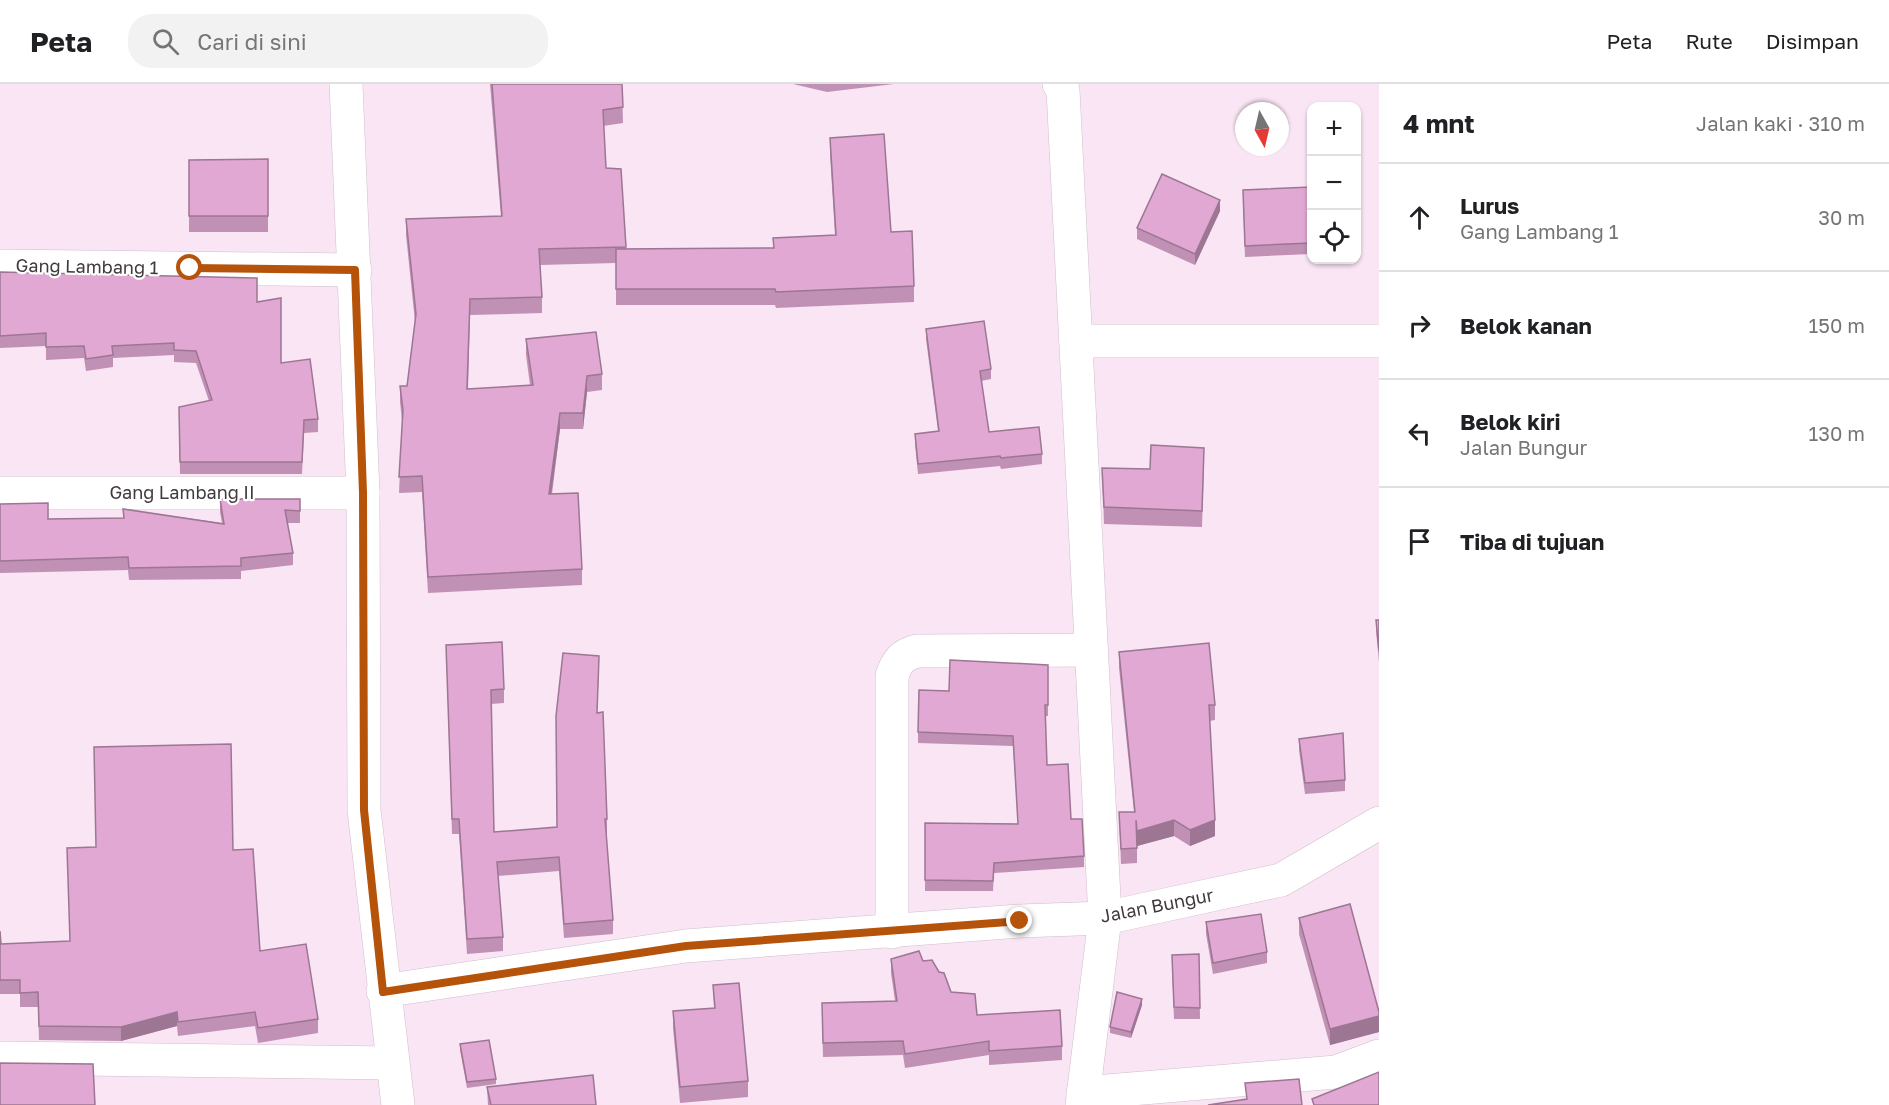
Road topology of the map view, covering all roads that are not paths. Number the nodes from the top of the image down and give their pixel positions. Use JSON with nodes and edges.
{"nodes":[{"id":1,"x":346,"y":84,"type":"edge"},
{"id":2,"x":1059,"y":84,"type":"edge"},
{"id":3,"x":0,"y":266,"type":"edge"},
{"id":4,"x":355,"y":270,"type":"junction"},
{"id":5,"x":1076,"y":341,"type":"junction"},
{"id":6,"x":1379,"y":341,"type":"edge"},
{"id":7,"x":0,"y":493,"type":"edge"},
{"id":8,"x":363,"y":493,"type":"junction"},
{"id":9,"x":1091,"y":650,"type":"junction"},
{"id":10,"x":1379,"y":824,"type":"edge"},
{"id":11,"x":1105,"y":918,"type":"junction"},
{"id":12,"x":892,"y":932,"type":"junction"},
{"id":13,"x":383,"y":992,"type":"junction"},
{"id":14,"x":1379,"y":1056,"type":"edge"},
{"id":15,"x":0,"y":1058,"type":"edge"},
{"id":16,"x":392,"y":1063,"type":"junction"},
{"id":17,"x":1082,"y":1099,"type":"edge"},
{"id":18,"x":398,"y":1105,"type":"edge"}],
"edges":[{"from":1,"to":4,"type":"street"},
{"from":2,"to":5,"type":"street"},
{"from":3,"to":4,"type":"street","name":"Gang Lambang 1"},
{"from":4,"to":8,"type":"street"},
{"from":5,"to":6,"type":"street"},
{"from":5,"to":9,"type":"street"},
{"from":7,"to":8,"type":"street","name":"Gang Lambang II"},
{"from":8,"to":13,"type":"street"},
{"from":9,"to":11,"type":"street"},
{"from":9,"to":12,"type":"street"},
{"from":10,"to":11,"type":"street","name":"Jalan Bungur"},
{"from":11,"to":12,"type":"street","name":"Jalan Bungur"},
{"from":11,"to":17,"type":"street"},
{"from":12,"to":13,"type":"street","name":"Jalan Bungur"},
{"from":13,"to":16,"type":"street"},
{"from":14,"to":17,"type":"street"},
{"from":15,"to":16,"type":"street"},
{"from":16,"to":18,"type":"street"}]}
